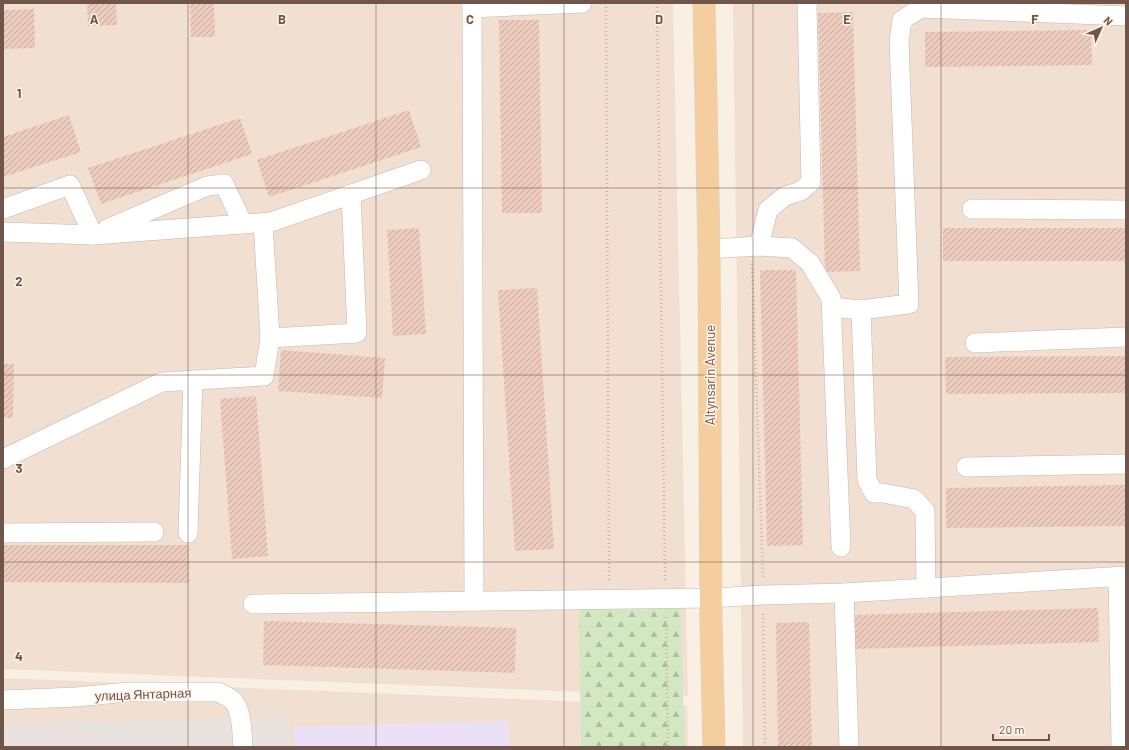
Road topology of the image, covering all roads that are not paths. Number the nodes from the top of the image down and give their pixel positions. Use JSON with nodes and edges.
{"nodes":[{"id":1,"x":582,"y":3,"type":"edge"},
{"id":2,"x":704,"y":3,"type":"edge"},
{"id":3,"x":808,"y":3,"type":"edge"},
{"id":4,"x":472,"y":6,"type":"edge"},
{"id":5,"x":1126,"y":16,"type":"edge"},
{"id":6,"x":421,"y":170,"type":"dead end"},
{"id":7,"x":351,"y":194,"type":"junction"},
{"id":8,"x":3,"y":209,"type":"edge"},
{"id":9,"x":972,"y":209,"type":"dead end"},
{"id":10,"x":1126,"y":210,"type":"edge"},
{"id":11,"x":263,"y":223,"type":"junction"},
{"id":12,"x":243,"y":224,"type":"junction"},
{"id":13,"x":3,"y":232,"type":"edge"},
{"id":14,"x":93,"y":235,"type":"junction"},
{"id":15,"x":709,"y":249,"type":"junction"},
{"id":16,"x":756,"y":254,"type":"junction"},
{"id":17,"x":832,"y":307,"type":"junction"},
{"id":18,"x":861,"y":310,"type":"junction"},
{"id":19,"x":1126,"y":337,"type":"edge"},
{"id":20,"x":270,"y":338,"type":"junction"},
{"id":21,"x":975,"y":343,"type":"dead end"},
{"id":22,"x":193,"y":380,"type":"junction"},
{"id":23,"x":3,"y":459,"type":"edge"},
{"id":24,"x":1126,"y":464,"type":"edge"},
{"id":25,"x":966,"y":467,"type":"dead end"},
{"id":26,"x":154,"y":532,"type":"dead end"},
{"id":27,"x":3,"y":533,"type":"edge"},
{"id":28,"x":188,"y":533,"type":"dead end"},
{"id":29,"x":841,"y":546,"type":"dead end"},
{"id":30,"x":1122,"y":576,"type":"edge"},
{"id":31,"x":926,"y":588,"type":"junction"},
{"id":32,"x":844,"y":593,"type":"junction"},
{"id":33,"x":711,"y":598,"type":"junction"},
{"id":34,"x":474,"y":601,"type":"junction"},
{"id":35,"x":253,"y":604,"type":"dead end"},
{"id":36,"x":3,"y":700,"type":"edge"},
{"id":37,"x":243,"y":747,"type":"edge"},
{"id":38,"x":714,"y":747,"type":"edge"},
{"id":39,"x":849,"y":747,"type":"edge"},
{"id":40,"x":1121,"y":747,"type":"edge"}],
"edges":[{"from":1,"to":4,"type":"street"},
{"from":2,"to":15,"type":"main road","name":"Altynsarin Avenue"},
{"from":3,"to":16,"type":"street"},
{"from":4,"to":34,"type":"street"},
{"from":5,"to":18,"type":"street"},
{"from":6,"to":7,"type":"street"},
{"from":7,"to":11,"type":"street"},
{"from":7,"to":20,"type":"street"},
{"from":8,"to":14,"type":"street"},
{"from":9,"to":10,"type":"street"},
{"from":11,"to":12,"type":"street"},
{"from":11,"to":20,"type":"street"},
{"from":12,"to":14,"type":"street"},
{"from":12,"to":14,"type":"street"},
{"from":13,"to":14,"type":"street"},
{"from":15,"to":16,"type":"street"},
{"from":15,"to":33,"type":"main road","name":"Altynsarin Avenue"},
{"from":16,"to":17,"type":"street"},
{"from":17,"to":18,"type":"street"},
{"from":17,"to":29,"type":"street"},
{"from":18,"to":31,"type":"street"},
{"from":19,"to":21,"type":"street"},
{"from":20,"to":22,"type":"street"},
{"from":22,"to":23,"type":"street"},
{"from":22,"to":28,"type":"street"},
{"from":24,"to":25,"type":"street"},
{"from":26,"to":27,"type":"street"},
{"from":30,"to":31,"type":"street"},
{"from":30,"to":40,"type":"street"},
{"from":31,"to":32,"type":"street"},
{"from":32,"to":33,"type":"street"},
{"from":32,"to":39,"type":"street"},
{"from":33,"to":34,"type":"street"},
{"from":33,"to":38,"type":"main road","name":"Altynsarin Avenue"},
{"from":34,"to":35,"type":"street"},
{"from":36,"to":37,"type":"street","name":"улица Янтарная"}]}
